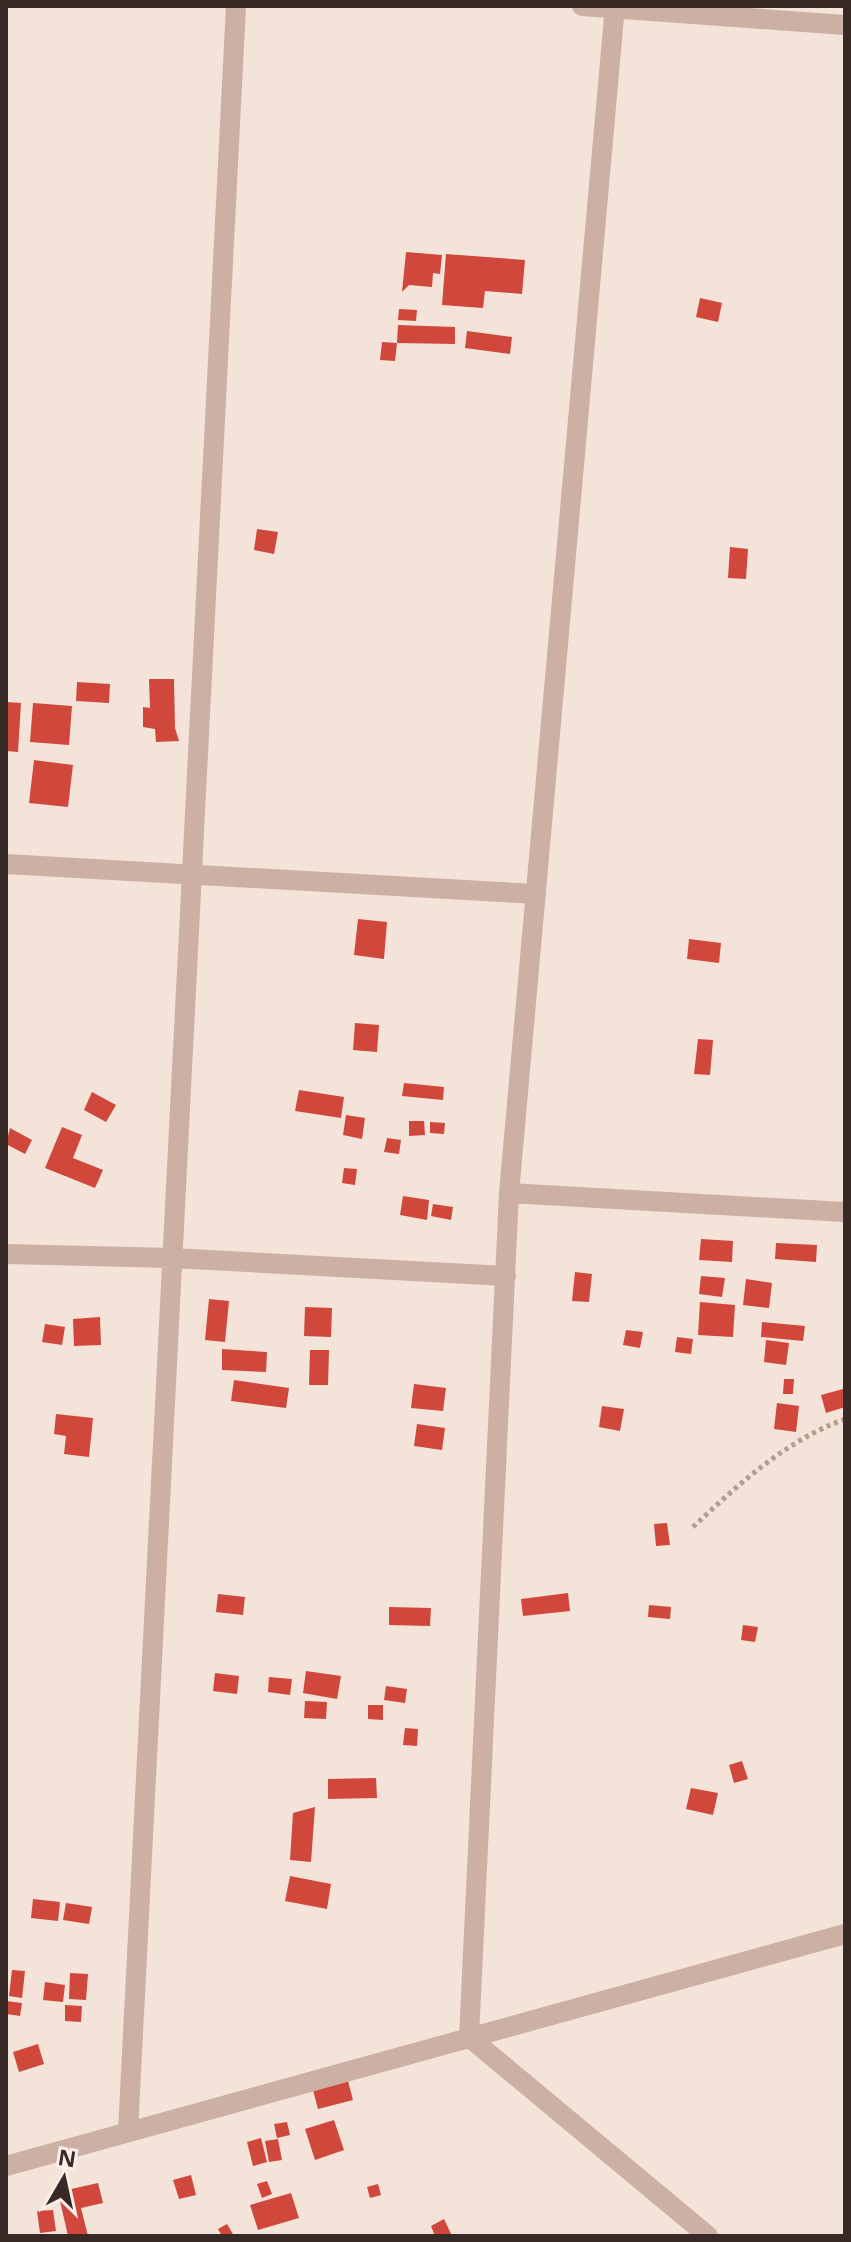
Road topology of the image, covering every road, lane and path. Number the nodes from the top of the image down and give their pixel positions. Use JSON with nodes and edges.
{"nodes":[{"id":1,"x":236,"y":6,"type":"edge"},
{"id":2,"x":582,"y":6,"type":"edge"},
{"id":3,"x":615,"y":8,"type":"edge"},
{"id":4,"x":845,"y":25,"type":"edge"},
{"id":5,"x":6,"y":864,"type":"edge"},
{"id":6,"x":192,"y":875,"type":"junction"},
{"id":7,"x":536,"y":894,"type":"junction"},
{"id":8,"x":509,"y":1193,"type":"junction"},
{"id":9,"x":845,"y":1212,"type":"edge"},
{"id":10,"x":6,"y":1254,"type":"edge"},
{"id":11,"x":172,"y":1258,"type":"junction"},
{"id":12,"x":506,"y":1276,"type":"junction"},
{"id":13,"x":845,"y":1419,"type":"edge"},
{"id":14,"x":693,"y":1527,"type":"dead end"},
{"id":15,"x":845,"y":1934,"type":"edge"},
{"id":16,"x":469,"y":2037,"type":"junction"},
{"id":17,"x":128,"y":2132,"type":"junction"},
{"id":18,"x":6,"y":2166,"type":"edge"},
{"id":19,"x":708,"y":2236,"type":"edge"}],
"edges":[{"from":1,"to":6,"type":"street"},
{"from":2,"to":3,"type":"street"},
{"from":3,"to":4,"type":"street"},
{"from":3,"to":7,"type":"street"},
{"from":5,"to":6,"type":"street"},
{"from":6,"to":7,"type":"street"},
{"from":6,"to":11,"type":"street"},
{"from":7,"to":8,"type":"street"},
{"from":8,"to":9,"type":"street"},
{"from":8,"to":12,"type":"street"},
{"from":10,"to":11,"type":"street"},
{"from":11,"to":12,"type":"street"},
{"from":11,"to":17,"type":"street"},
{"from":12,"to":16,"type":"street"},
{"from":13,"to":14,"type":"path"},
{"from":15,"to":16,"type":"street"},
{"from":16,"to":17,"type":"street"},
{"from":16,"to":19,"type":"street"},
{"from":17,"to":18,"type":"street"}]}
